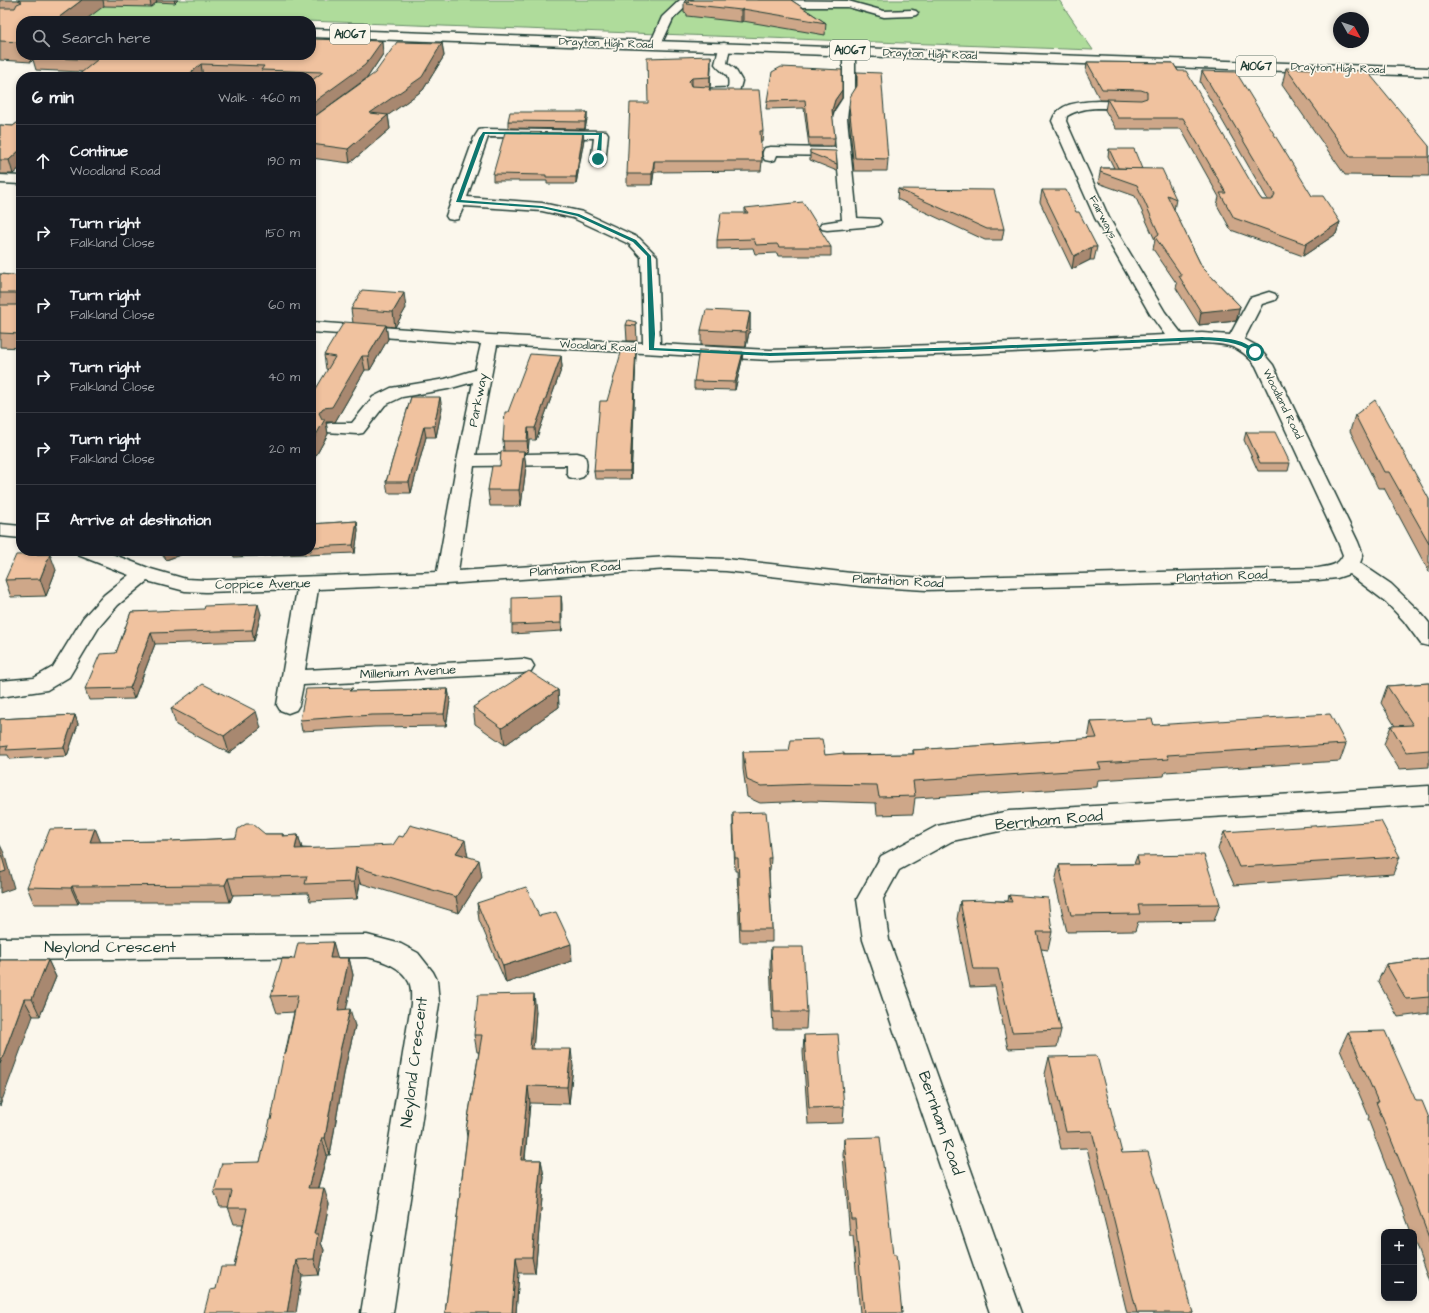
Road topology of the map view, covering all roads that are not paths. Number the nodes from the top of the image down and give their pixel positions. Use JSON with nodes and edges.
{"nodes":[{"id":1,"x":687,"y":0,"type":"edge"},
{"id":2,"x":765,"y":0,"type":"edge"},
{"id":3,"x":912,"y":13,"type":"dead end"},
{"id":4,"x":316,"y":33,"type":"edge"},
{"id":5,"x":403,"y":36,"type":"junction"},
{"id":6,"x":656,"y":44,"type":"junction"},
{"id":7,"x":724,"y":47,"type":"junction"},
{"id":8,"x":849,"y":50,"type":"junction"},
{"id":9,"x":393,"y":51,"type":"edge"},
{"id":10,"x":1181,"y":63,"type":"junction"},
{"id":11,"x":1429,"y":72,"type":"edge"},
{"id":12,"x":1191,"y":80,"type":"edge"},
{"id":13,"x":696,"y":92,"type":"edge"},
{"id":14,"x":734,"y":92,"type":"junction"},
{"id":15,"x":748,"y":92,"type":"edge"},
{"id":16,"x":1139,"y":106,"type":"edge"},
{"id":17,"x":770,"y":151,"type":"dead end"},
{"id":18,"x":843,"y":152,"type":"junction"},
{"id":19,"x":598,"y":163,"type":"dead end"},
{"id":20,"x":0,"y":179,"type":"edge"},
{"id":21,"x":16,"y":179,"type":"edge"},
{"id":22,"x":458,"y":201,"type":"junction"},
{"id":23,"x":453,"y":216,"type":"dead end"},
{"id":24,"x":850,"y":222,"type":"junction"},
{"id":25,"x":874,"y":222,"type":"dead end"},
{"id":26,"x":827,"y":226,"type":"dead end"},
{"id":27,"x":1269,"y":297,"type":"dead end"},
{"id":28,"x":316,"y":327,"type":"edge"},
{"id":29,"x":1176,"y":339,"type":"junction"},
{"id":30,"x":490,"y":340,"type":"junction"},
{"id":31,"x":1235,"y":341,"type":"junction"},
{"id":32,"x":651,"y":349,"type":"junction"},
{"id":33,"x":483,"y":374,"type":"junction"},
{"id":34,"x":332,"y":428,"type":"dead end"},
{"id":35,"x":577,"y":458,"type":"dead end"},
{"id":36,"x":466,"y":461,"type":"junction"},
{"id":37,"x":0,"y":530,"type":"edge"},
{"id":38,"x":16,"y":532,"type":"edge"},
{"id":39,"x":98,"y":556,"type":"edge"},
{"id":40,"x":1349,"y":565,"type":"junction"},
{"id":41,"x":144,"y":573,"type":"junction"},
{"id":42,"x":446,"y":578,"type":"junction"},
{"id":43,"x":309,"y":583,"type":"junction"},
{"id":44,"x":1429,"y":639,"type":"edge"},
{"id":45,"x":523,"y":666,"type":"dead end"},
{"id":46,"x":293,"y":678,"type":"junction"},
{"id":47,"x":0,"y":689,"type":"edge"},
{"id":48,"x":288,"y":705,"type":"dead end"},
{"id":49,"x":1429,"y":795,"type":"edge"},
{"id":50,"x":0,"y":949,"type":"edge"},
{"id":51,"x":377,"y":1313,"type":"edge"},
{"id":52,"x":1006,"y":1313,"type":"edge"}],
"edges":[{"from":1,"to":6,"type":"street"},
{"from":2,"to":3,"type":"street"},
{"from":4,"to":5,"type":"street","name":"Drayton High Road","number":"A1067"},
{"from":5,"to":6,"type":"street","name":"Drayton High Road","number":"A1067"},
{"from":5,"to":9,"type":"street"},
{"from":6,"to":7,"type":"street","name":"Drayton High Road","number":"A1067"},
{"from":7,"to":8,"type":"street","name":"Drayton High Road","number":"A1067"},
{"from":7,"to":14,"type":"street"},
{"from":8,"to":10,"type":"street","name":"Drayton High Road","number":"A1067"},
{"from":8,"to":18,"type":"street"},
{"from":10,"to":11,"type":"street","name":"Drayton High Road","number":"A1067"},
{"from":10,"to":12,"type":"street"},
{"from":13,"to":14,"type":"street"},
{"from":14,"to":15,"type":"street"},
{"from":16,"to":29,"type":"street","name":"Fairways"},
{"from":17,"to":18,"type":"street"},
{"from":18,"to":24,"type":"street"},
{"from":19,"to":22,"type":"street"},
{"from":20,"to":21,"type":"street"},
{"from":22,"to":23,"type":"street"},
{"from":22,"to":32,"type":"street"},
{"from":24,"to":25,"type":"street"},
{"from":24,"to":26,"type":"street"},
{"from":27,"to":31,"type":"street"},
{"from":28,"to":30,"type":"street","name":"Woodland Road"},
{"from":29,"to":31,"type":"street","name":"Woodland Road"},
{"from":29,"to":32,"type":"street","name":"Woodland Road"},
{"from":30,"to":32,"type":"street","name":"Woodland Road"},
{"from":30,"to":33,"type":"street","name":"Parkway"},
{"from":31,"to":40,"type":"street","name":"Woodland Road"},
{"from":33,"to":34,"type":"street"},
{"from":33,"to":36,"type":"street","name":"Parkway"},
{"from":35,"to":36,"type":"street"},
{"from":36,"to":42,"type":"street","name":"Parkway"},
{"from":37,"to":38,"type":"street"},
{"from":39,"to":41,"type":"street","name":"Coppice Avenue"},
{"from":40,"to":42,"type":"street","name":"Plantation Road"},
{"from":40,"to":44,"type":"street"},
{"from":41,"to":43,"type":"street","name":"Coppice Avenue"},
{"from":41,"to":47,"type":"street"},
{"from":42,"to":43,"type":"street","name":"Coppice Avenue"},
{"from":43,"to":46,"type":"street"},
{"from":45,"to":46,"type":"street","name":"Millenium Avenue"},
{"from":46,"to":48,"type":"street"},
{"from":49,"to":52,"type":"street","name":"Bernham Road"},
{"from":50,"to":51,"type":"street","name":"Neylond Crescent"}]}
